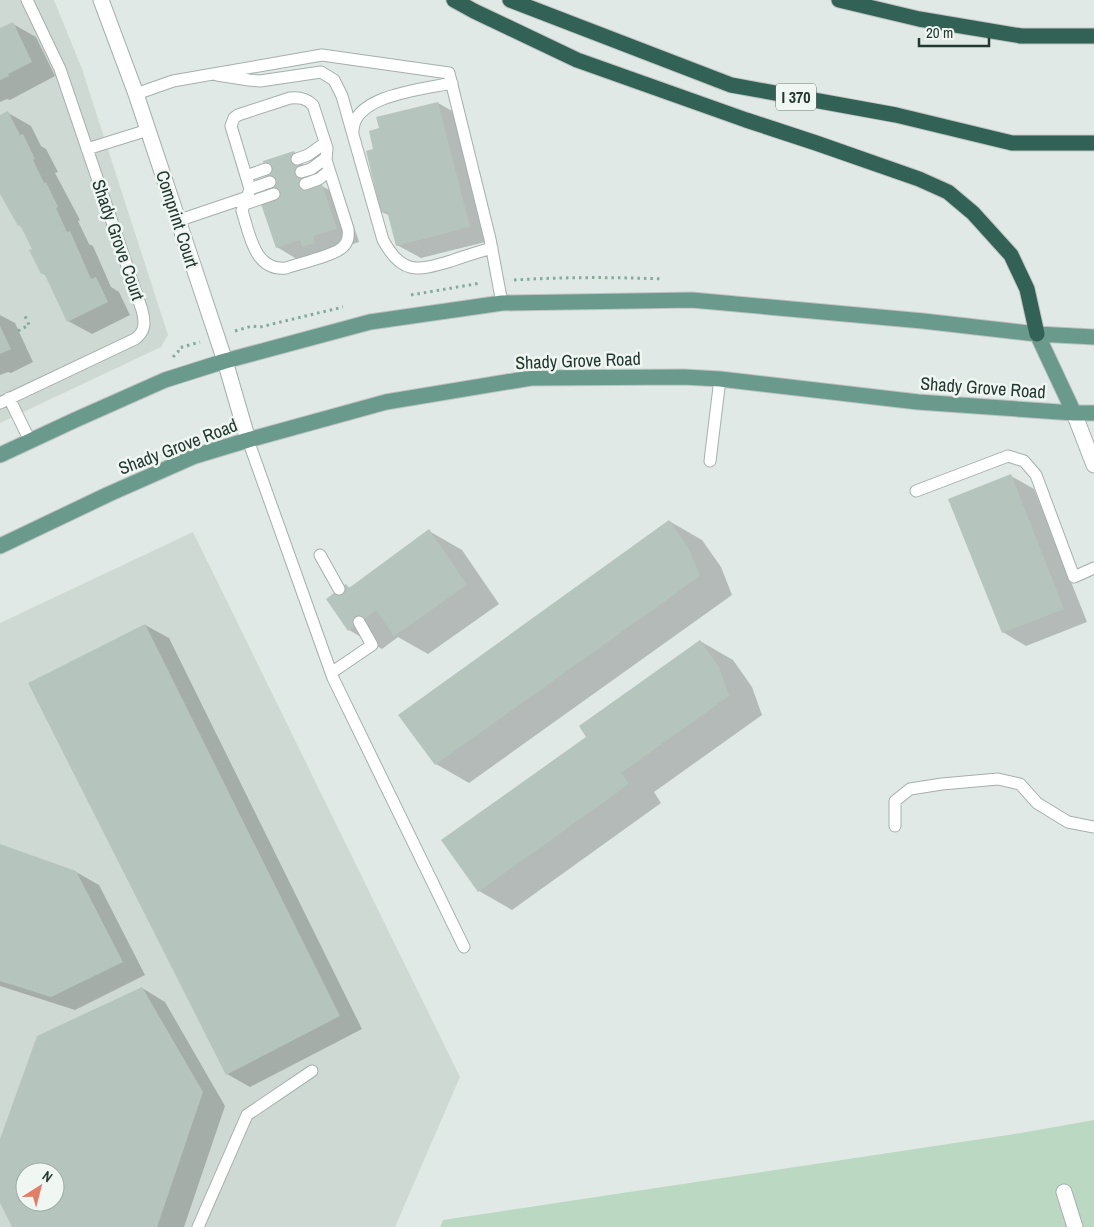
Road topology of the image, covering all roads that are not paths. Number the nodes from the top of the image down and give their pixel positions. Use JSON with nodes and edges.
{"nodes":[{"id":1,"x":27,"y":0,"type":"edge"},
{"id":2,"x":101,"y":0,"type":"edge"},
{"id":3,"x":454,"y":0,"type":"edge"},
{"id":4,"x":510,"y":0,"type":"edge"},
{"id":5,"x":840,"y":0,"type":"edge"},
{"id":6,"x":1094,"y":36,"type":"edge"},
{"id":7,"x":208,"y":74,"type":"junction"},
{"id":8,"x":452,"y":83,"type":"junction"},
{"id":9,"x":136,"y":94,"type":"junction"},
{"id":10,"x":148,"y":130,"type":"junction"},
{"id":11,"x":353,"y":132,"type":"junction"},
{"id":12,"x":325,"y":143,"type":"junction"},
{"id":13,"x":1094,"y":143,"type":"edge"},
{"id":14,"x":87,"y":150,"type":"junction"},
{"id":15,"x":326,"y":158,"type":"junction"},
{"id":16,"x":297,"y":159,"type":"dead end"},
{"id":17,"x":266,"y":169,"type":"dead end"},
{"id":18,"x":329,"y":171,"type":"junction"},
{"id":19,"x":301,"y":172,"type":"dead end"},
{"id":20,"x":246,"y":176,"type":"junction"},
{"id":21,"x":270,"y":182,"type":"dead end"},
{"id":22,"x":305,"y":184,"type":"dead end"},
{"id":23,"x":274,"y":194,"type":"dead end"},
{"id":24,"x":248,"y":197,"type":"junction"},
{"id":25,"x":177,"y":221,"type":"junction"},
{"id":26,"x":492,"y":248,"type":"junction"},
{"id":27,"x":502,"y":303,"type":"junction"},
{"id":28,"x":1037,"y":334,"type":"junction"},
{"id":29,"x":1094,"y":336,"type":"edge"},
{"id":30,"x":224,"y":361,"type":"junction"},
{"id":31,"x":720,"y":379,"type":"junction"},
{"id":32,"x":5,"y":400,"type":"edge"},
{"id":33,"x":1094,"y":413,"type":"edge"},
{"id":34,"x":1074,"y":414,"type":"junction"},
{"id":35,"x":248,"y":440,"type":"junction"},
{"id":36,"x":30,"y":441,"type":"junction"},
{"id":37,"x":0,"y":455,"type":"edge"},
{"id":38,"x":710,"y":462,"type":"dead end"},
{"id":39,"x":1094,"y":465,"type":"edge"},
{"id":40,"x":916,"y":491,"type":"dead end"},
{"id":41,"x":0,"y":546,"type":"edge"},
{"id":42,"x":320,"y":555,"type":"dead end"},
{"id":43,"x":1094,"y":568,"type":"edge"},
{"id":44,"x":339,"y":589,"type":"dead end"},
{"id":45,"x":359,"y":622,"type":"dead end"},
{"id":46,"x":331,"y":673,"type":"junction"},
{"id":47,"x":894,"y":826,"type":"dead end"},
{"id":48,"x":1094,"y":827,"type":"edge"},
{"id":49,"x":464,"y":947,"type":"dead end"},
{"id":50,"x":312,"y":1071,"type":"dead end"},
{"id":51,"x":1064,"y":1192,"type":"dead end"},
{"id":52,"x":198,"y":1227,"type":"edge"},
{"id":53,"x":1076,"y":1227,"type":"edge"}],
"edges":[{"from":1,"to":14,"type":"lane","name":"Shady Grove Court"},
{"from":2,"to":9,"type":"street","name":"Comprint Court"},
{"from":3,"to":28,"type":"highway"},
{"from":4,"to":13,"type":"highway","number":"I 370"},
{"from":5,"to":6,"type":"highway"},
{"from":7,"to":8,"type":"lane"},
{"from":7,"to":9,"type":"lane"},
{"from":7,"to":11,"type":"lane"},
{"from":8,"to":11,"type":"lane"},
{"from":8,"to":26,"type":"lane"},
{"from":9,"to":10,"type":"street","name":"Comprint Court"},
{"from":10,"to":14,"type":"lane"},
{"from":10,"to":25,"type":"street","name":"Comprint Court"},
{"from":11,"to":26,"type":"lane"},
{"from":12,"to":15,"type":"lane"},
{"from":12,"to":16,"type":"lane"},
{"from":12,"to":20,"type":"lane"},
{"from":14,"to":32,"type":"lane","name":"Shady Grove Court"},
{"from":15,"to":18,"type":"lane"},
{"from":15,"to":19,"type":"lane"},
{"from":17,"to":20,"type":"lane"},
{"from":18,"to":22,"type":"lane"},
{"from":18,"to":24,"type":"lane"},
{"from":20,"to":24,"type":"lane"},
{"from":21,"to":24,"type":"lane"},
{"from":23,"to":24,"type":"lane"},
{"from":24,"to":25,"type":"lane"},
{"from":25,"to":30,"type":"street","name":"Comprint Court"},
{"from":26,"to":27,"type":"lane"},
{"from":27,"to":28,"type":"main road"},
{"from":27,"to":30,"type":"main road"},
{"from":28,"to":29,"type":"main road"},
{"from":28,"to":34,"type":"main road"},
{"from":30,"to":35,"type":"street","name":"Comprint Court"},
{"from":30,"to":36,"type":"main road"},
{"from":31,"to":34,"type":"main road","name":"Shady Grove Road"},
{"from":31,"to":35,"type":"main road","name":"Shady Grove Road"},
{"from":31,"to":38,"type":"lane"},
{"from":32,"to":36,"type":"lane"},
{"from":33,"to":34,"type":"main road","name":"Shady Grove Road"},
{"from":34,"to":39,"type":"street"},
{"from":35,"to":41,"type":"main road","name":"Shady Grove Road"},
{"from":35,"to":46,"type":"lane"},
{"from":36,"to":37,"type":"main road"},
{"from":40,"to":43,"type":"lane"},
{"from":42,"to":44,"type":"lane"},
{"from":45,"to":46,"type":"lane"},
{"from":46,"to":49,"type":"lane"},
{"from":47,"to":48,"type":"lane"},
{"from":50,"to":52,"type":"lane"},
{"from":51,"to":53,"type":"street"}]}
